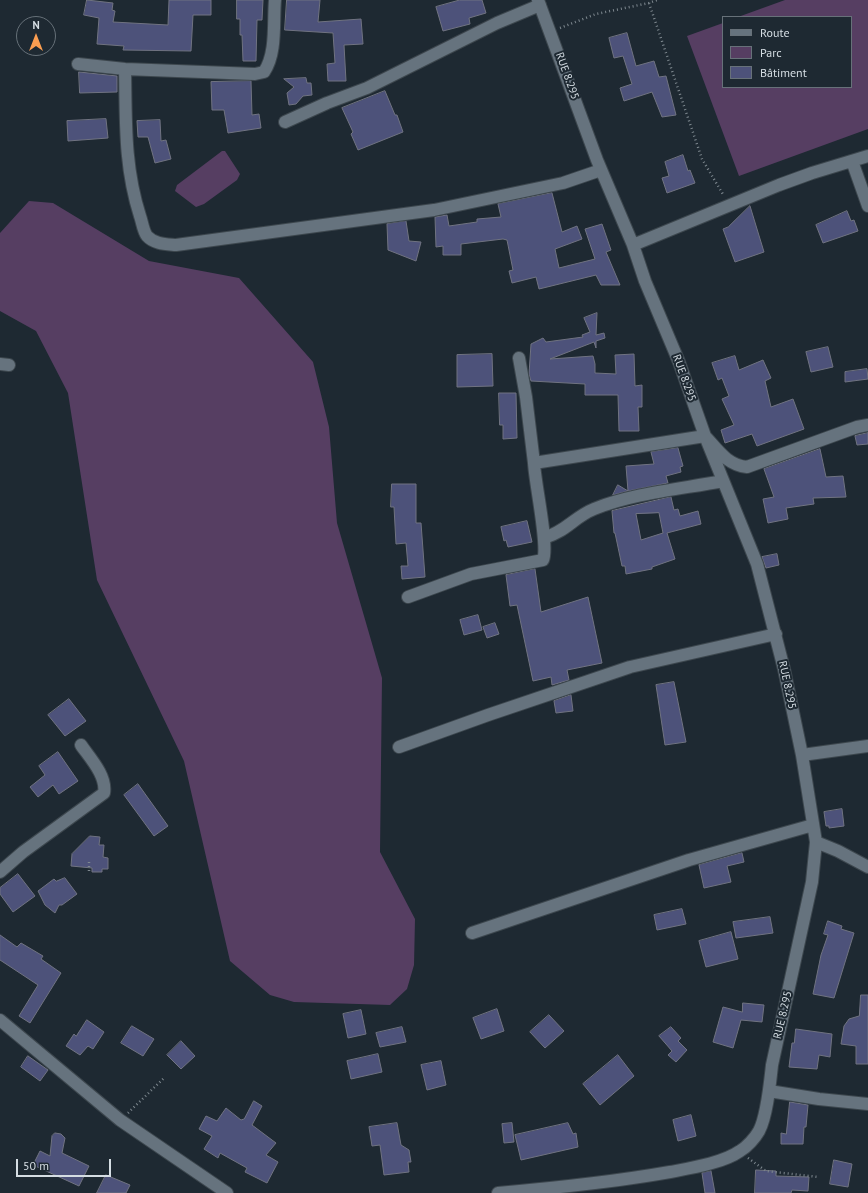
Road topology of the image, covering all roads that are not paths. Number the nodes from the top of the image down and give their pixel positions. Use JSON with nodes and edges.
{"nodes":[{"id":1,"x":275,"y":0,"type":"edge"},
{"id":2,"x":539,"y":3,"type":"edge"},
{"id":3,"x":78,"y":64,"type":"dead end"},
{"id":4,"x":125,"y":69,"type":"junction"},
{"id":5,"x":285,"y":122,"type":"dead end"},
{"id":6,"x":868,"y":156,"type":"edge"},
{"id":7,"x":852,"y":161,"type":"junction"},
{"id":8,"x":602,"y":170,"type":"junction"},
{"id":9,"x":868,"y":206,"type":"edge"},
{"id":10,"x":633,"y":245,"type":"junction"},
{"id":11,"x":519,"y":358,"type":"dead end"},
{"id":12,"x":868,"y":425,"type":"edge"},
{"id":13,"x":705,"y":436,"type":"junction"},
{"id":14,"x":534,"y":463,"type":"junction"},
{"id":15,"x":724,"y":481,"type":"junction"},
{"id":16,"x":544,"y":538,"type":"junction"},
{"id":17,"x":408,"y":597,"type":"dead end"},
{"id":18,"x":776,"y":634,"type":"junction"},
{"id":19,"x":81,"y":745,"type":"dead end"},
{"id":20,"x":868,"y":746,"type":"edge"},
{"id":21,"x":399,"y":747,"type":"dead end"},
{"id":22,"x":802,"y":754,"type":"junction"},
{"id":23,"x":813,"y":825,"type":"junction"},
{"id":24,"x":816,"y":842,"type":"junction"},
{"id":25,"x":868,"y":867,"type":"edge"},
{"id":26,"x":0,"y":872,"type":"edge"},
{"id":27,"x":472,"y":933,"type":"dead end"},
{"id":28,"x":0,"y":1020,"type":"edge"},
{"id":29,"x":769,"y":1091,"type":"junction"},
{"id":30,"x":868,"y":1104,"type":"edge"},
{"id":31,"x":532,"y":1192,"type":"edge"},
{"id":32,"x":227,"y":1193,"type":"edge"},
{"id":33,"x":498,"y":1193,"type":"edge"}],
"edges":[{"from":1,"to":4,"type":"street"},
{"from":2,"to":5,"type":"street"},
{"from":2,"to":8,"type":"street","name":"RUE 8.295"},
{"from":3,"to":4,"type":"street"},
{"from":4,"to":8,"type":"street"},
{"from":6,"to":7,"type":"street"},
{"from":7,"to":9,"type":"street"},
{"from":7,"to":10,"type":"street"},
{"from":8,"to":10,"type":"street","name":"RUE 8.295"},
{"from":10,"to":13,"type":"street","name":"RUE 8.295"},
{"from":11,"to":14,"type":"street"},
{"from":12,"to":13,"type":"street"},
{"from":13,"to":14,"type":"street"},
{"from":13,"to":15,"type":"street","name":"RUE 8.295"},
{"from":14,"to":16,"type":"street"},
{"from":15,"to":16,"type":"street"},
{"from":15,"to":18,"type":"street","name":"RUE 8.295"},
{"from":16,"to":17,"type":"street"},
{"from":18,"to":21,"type":"street"},
{"from":18,"to":22,"type":"street","name":"RUE 8.295"},
{"from":19,"to":26,"type":"street"},
{"from":20,"to":22,"type":"street"},
{"from":22,"to":23,"type":"street","name":"RUE 8.295"},
{"from":23,"to":24,"type":"street","name":"RUE 8.295"},
{"from":23,"to":27,"type":"street"},
{"from":24,"to":25,"type":"street"},
{"from":24,"to":29,"type":"street","name":"RUE 8.295"},
{"from":28,"to":32,"type":"street"},
{"from":29,"to":30,"type":"street"},
{"from":29,"to":31,"type":"street","name":"RUE 8.295"},
{"from":31,"to":33,"type":"street","name":"RUE 8.295"}]}
